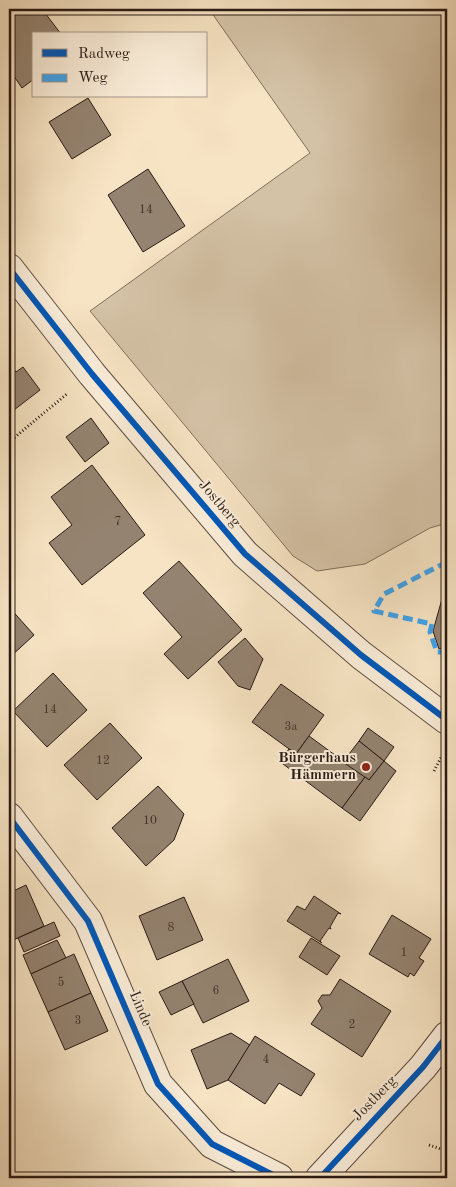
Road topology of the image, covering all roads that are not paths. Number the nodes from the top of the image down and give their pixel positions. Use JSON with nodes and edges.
{"nodes":[{"id":1,"x":9,"y":268,"type":"edge"},
{"id":2,"x":447,"y":720,"type":"edge"},
{"id":3,"x":9,"y":817,"type":"edge"},
{"id":4,"x":447,"y":1036,"type":"edge"},
{"id":5,"x":279,"y":1178,"type":"edge"},
{"id":6,"x":320,"y":1178,"type":"edge"}],
"edges":[{"from":1,"to":2,"type":"street","name":"Jostberg"},
{"from":3,"to":5,"type":"street","name":"Linde"},
{"from":4,"to":6,"type":"street","name":"Jostberg"}]}
